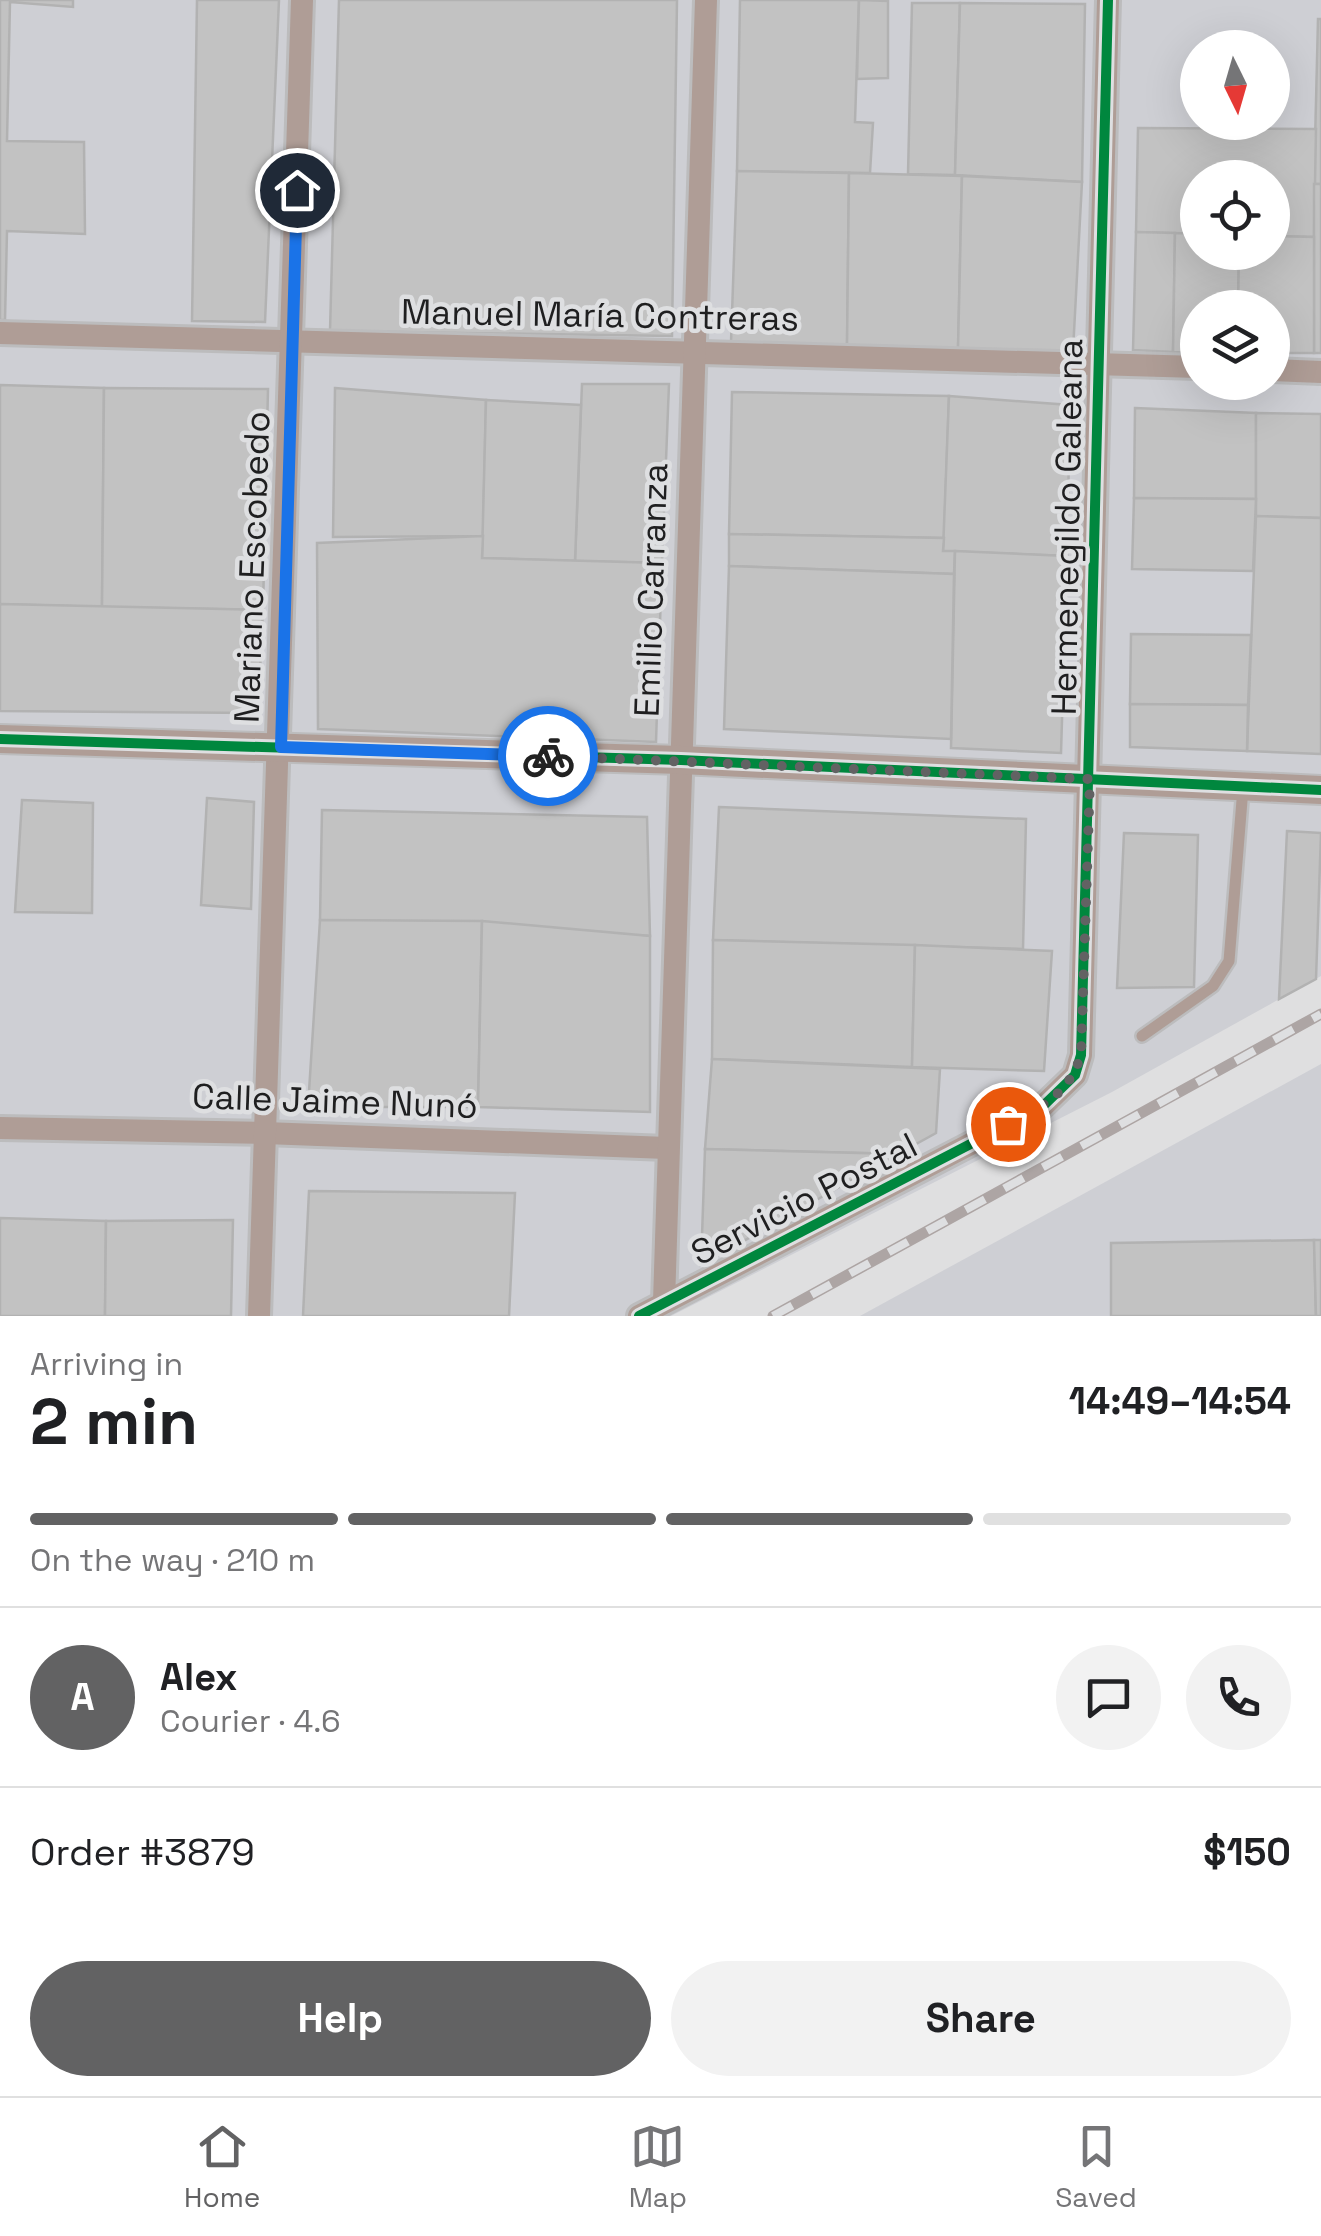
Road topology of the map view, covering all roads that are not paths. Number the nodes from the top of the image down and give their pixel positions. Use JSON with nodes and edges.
{"nodes":[{"id":1,"x":302,"y":0,"type":"edge"},
{"id":2,"x":706,"y":0,"type":"edge"},
{"id":3,"x":1108,"y":0,"type":"edge"},
{"id":4,"x":0,"y":333,"type":"edge"},
{"id":5,"x":294,"y":343,"type":"junction"},
{"id":6,"x":694,"y":352,"type":"junction"},
{"id":7,"x":1098,"y":362,"type":"junction"},
{"id":8,"x":1180,"y":366,"type":"edge"},
{"id":9,"x":1290,"y":371,"type":"edge"},
{"id":10,"x":1321,"y":372,"type":"edge"},
{"id":11,"x":0,"y":740,"type":"edge"},
{"id":12,"x":281,"y":747,"type":"junction"},
{"id":13,"x":681,"y":760,"type":"junction"},
{"id":14,"x":1090,"y":779,"type":"junction"},
{"id":15,"x":1243,"y":788,"type":"junction"},
{"id":16,"x":1321,"y":790,"type":"edge"},
{"id":17,"x":1142,"y":1036,"type":"dead end"},
{"id":18,"x":1081,"y":1055,"type":"joint"},
{"id":19,"x":0,"y":1128,"type":"edge"},
{"id":20,"x":265,"y":1132,"type":"junction"},
{"id":21,"x":667,"y":1148,"type":"junction"},
{"id":22,"x":664,"y":1302,"type":"junction"},
{"id":23,"x":260,"y":1316,"type":"edge"},
{"id":24,"x":638,"y":1316,"type":"edge"}],
"edges":[{"from":1,"to":5,"type":"street","name":"Mariano Escobedo"},
{"from":2,"to":6,"type":"street","name":"Emilio Carranza"},
{"from":3,"to":7,"type":"street","name":"Hermenegildo Galeana"},
{"from":4,"to":5,"type":"street","name":"Manuel María Contreras"},
{"from":5,"to":6,"type":"street","name":"Manuel María Contreras"},
{"from":5,"to":12,"type":"street","name":"Mariano Escobedo"},
{"from":6,"to":7,"type":"street","name":"Manuel María Contreras"},
{"from":6,"to":13,"type":"street","name":"Emilio Carranza"},
{"from":7,"to":8,"type":"street","name":"Manuel María Contreras"},
{"from":7,"to":14,"type":"street","name":"Hermenegildo Galeana"},
{"from":9,"to":10,"type":"street"},
{"from":11,"to":12,"type":"street"},
{"from":12,"to":13,"type":"street"},
{"from":12,"to":20,"type":"street","name":"Mariano Escobedo"},
{"from":13,"to":14,"type":"street"},
{"from":13,"to":21,"type":"street","name":"Emilio Carranza"},
{"from":14,"to":15,"type":"street"},
{"from":14,"to":18,"type":"street","name":"Hermenegildo Galeana"},
{"from":15,"to":16,"type":"street"},
{"from":15,"to":17,"type":"lane"},
{"from":18,"to":22,"type":"street","name":"Servicio Postal"},
{"from":19,"to":20,"type":"street","name":"Calle Jaime Nunó"},
{"from":20,"to":21,"type":"street","name":"Calle Jaime Nunó"},
{"from":20,"to":23,"type":"street","name":"Mariano Escobedo"},
{"from":21,"to":22,"type":"street","name":"Emilio Carranza"},
{"from":22,"to":24,"type":"street","name":"Servicio Postal"}]}
